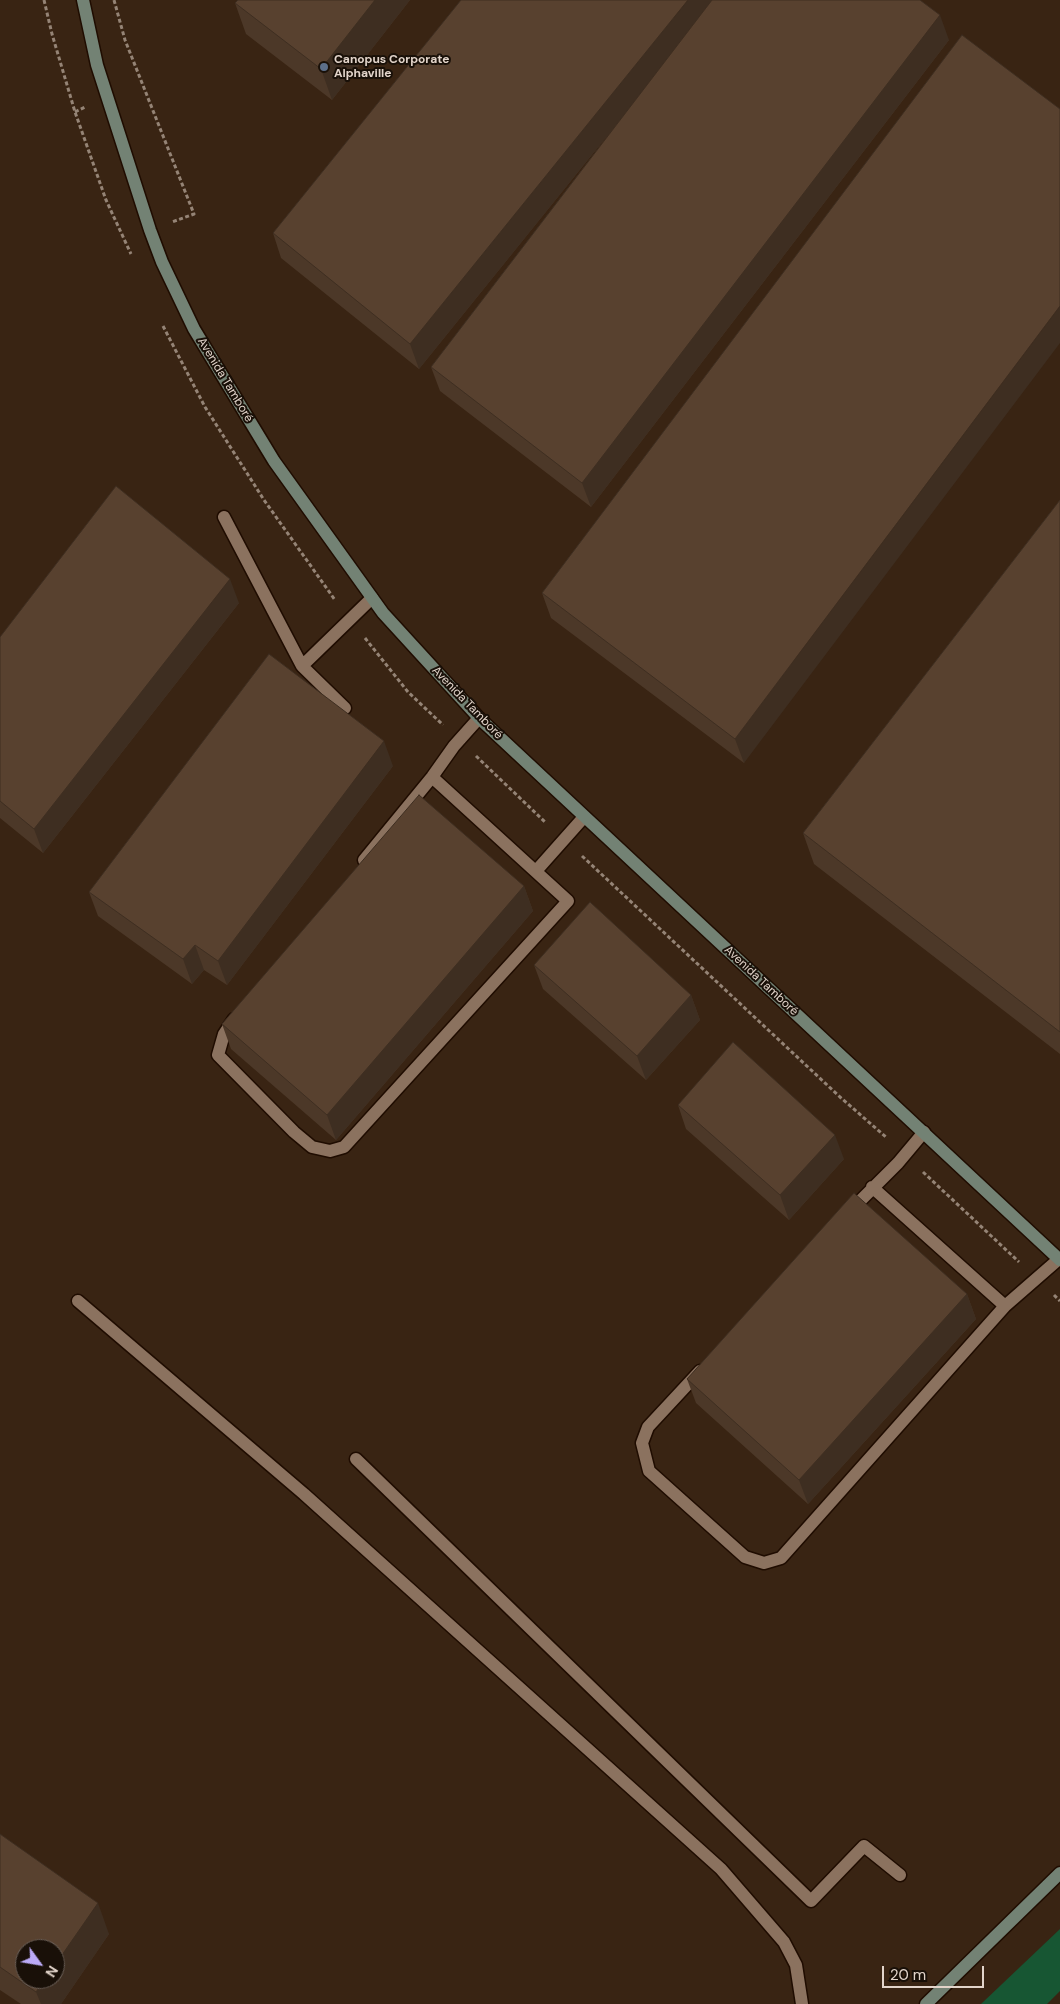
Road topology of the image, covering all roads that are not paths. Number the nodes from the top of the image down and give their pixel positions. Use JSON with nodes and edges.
{"nodes":[{"id":1,"x":83,"y":0,"type":"edge"},
{"id":2,"x":224,"y":517,"type":"dead end"},
{"id":3,"x":372,"y":598,"type":"junction"},
{"id":4,"x":302,"y":666,"type":"junction"},
{"id":5,"x":345,"y":708,"type":"dead end"},
{"id":6,"x":479,"y":718,"type":"junction"},
{"id":7,"x":432,"y":777,"type":"junction"},
{"id":8,"x":584,"y":816,"type":"junction"},
{"id":9,"x":357,"y":868,"type":"edge"},
{"id":10,"x":536,"y":871,"type":"junction"},
{"id":11,"x":244,"y":1006,"type":"edge"},
{"id":12,"x":924,"y":1132,"type":"junction"},
{"id":13,"x":872,"y":1187,"type":"junction"},
{"id":14,"x":838,"y":1224,"type":"edge"},
{"id":15,"x":1060,"y":1259,"type":"edge"},
{"id":16,"x":78,"y":1301,"type":"dead end"},
{"id":17,"x":1005,"y":1306,"type":"junction"},
{"id":18,"x":709,"y":1361,"type":"edge"},
{"id":19,"x":356,"y":1459,"type":"dead end"},
{"id":20,"x":1060,"y":1873,"type":"edge"},
{"id":21,"x":900,"y":1875,"type":"dead end"},
{"id":22,"x":802,"y":2004,"type":"edge"},
{"id":23,"x":926,"y":2004,"type":"edge"}],
"edges":[{"from":1,"to":3,"type":"street","name":"Avenida Tamboré"},
{"from":2,"to":4,"type":"lane"},
{"from":3,"to":4,"type":"lane"},
{"from":3,"to":6,"type":"street","name":"Avenida Tamboré"},
{"from":4,"to":5,"type":"lane"},
{"from":6,"to":7,"type":"lane"},
{"from":6,"to":8,"type":"street","name":"Avenida Tamboré"},
{"from":7,"to":9,"type":"lane"},
{"from":7,"to":10,"type":"lane"},
{"from":8,"to":10,"type":"lane"},
{"from":8,"to":12,"type":"street","name":"Avenida Tamboré"},
{"from":10,"to":11,"type":"lane"},
{"from":12,"to":13,"type":"lane"},
{"from":12,"to":15,"type":"street","name":"Avenida Tamboré"},
{"from":13,"to":14,"type":"lane"},
{"from":13,"to":17,"type":"lane"},
{"from":15,"to":17,"type":"lane"},
{"from":16,"to":22,"type":"lane"},
{"from":17,"to":18,"type":"lane"},
{"from":19,"to":21,"type":"lane"},
{"from":20,"to":23,"type":"street"}]}
